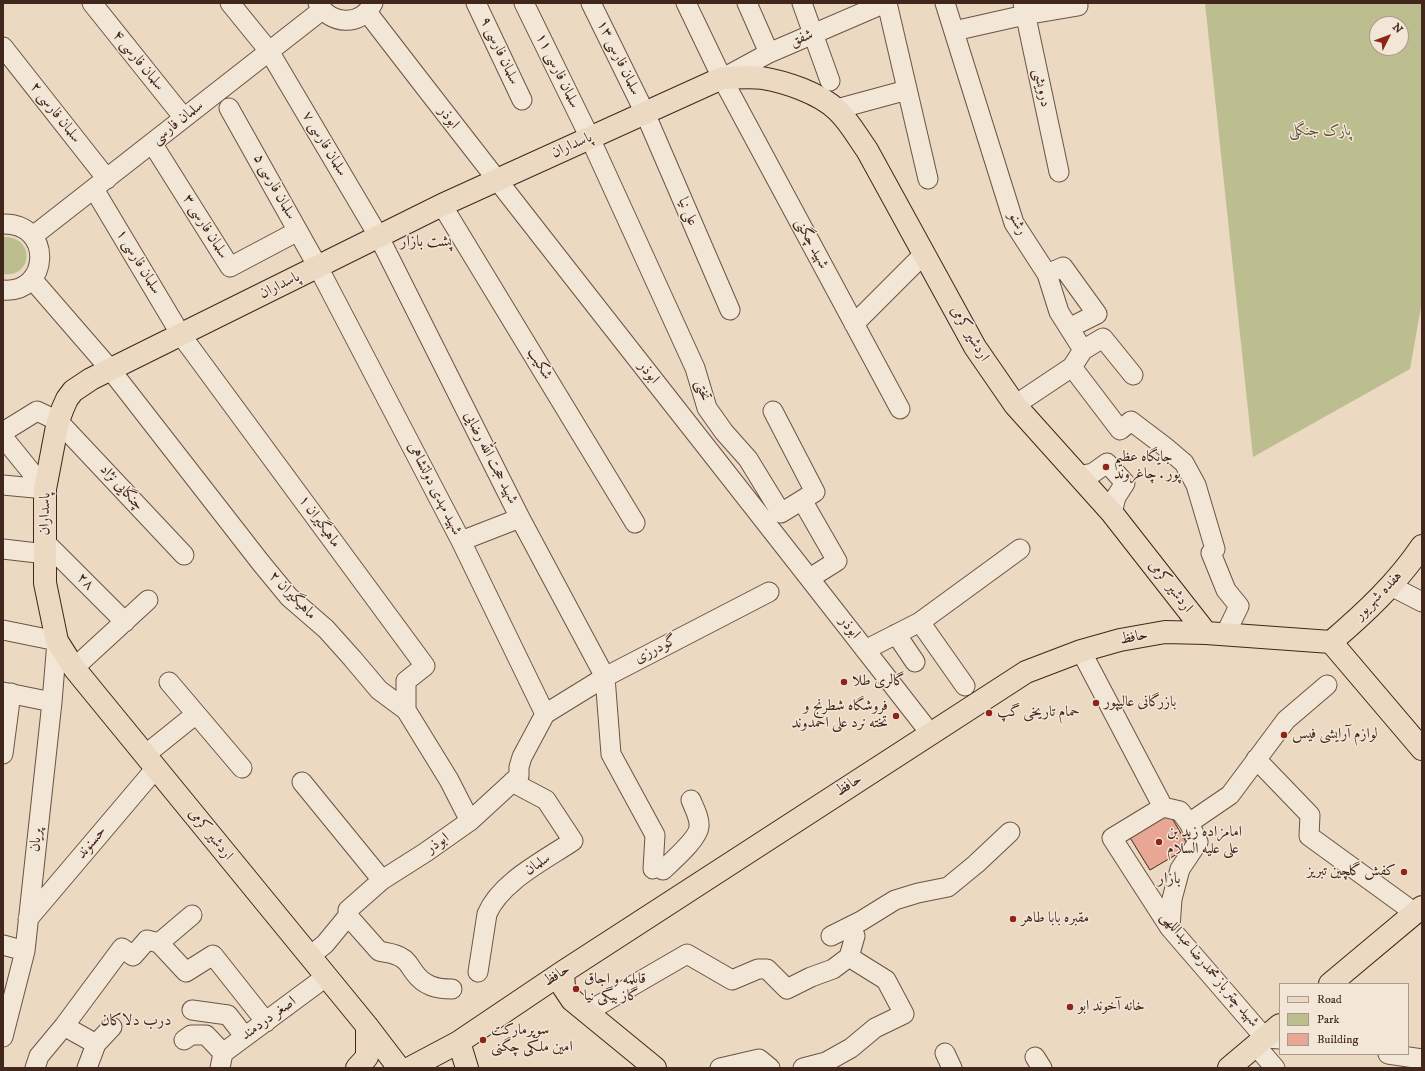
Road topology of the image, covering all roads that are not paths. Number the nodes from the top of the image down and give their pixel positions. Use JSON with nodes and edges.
{"nodes":[{"id":1,"x":92,"y":3,"type":"edge"},
{"id":2,"x":230,"y":3,"type":"edge"},
{"id":3,"x":476,"y":3,"type":"edge"},
{"id":4,"x":524,"y":3,"type":"edge"},
{"id":5,"x":591,"y":3,"type":"edge"},
{"id":6,"x":686,"y":3,"type":"edge"},
{"id":7,"x":747,"y":3,"type":"edge"},
{"id":8,"x":802,"y":3,"type":"edge"},
{"id":9,"x":886,"y":3,"type":"edge"},
{"id":10,"x":945,"y":3,"type":"edge"},
{"id":11,"x":320,"y":6,"type":"edge"},
{"id":12,"x":1078,"y":6,"type":"dead end"},
{"id":13,"x":370,"y":8,"type":"edge"},
{"id":14,"x":1024,"y":9,"type":"edge"},
{"id":15,"x":954,"y":31,"type":"junction"},
{"id":16,"x":813,"y":34,"type":"junction"},
{"id":17,"x":3,"y":47,"type":"edge"},
{"id":18,"x":269,"y":51,"type":"junction"},
{"id":19,"x":769,"y":53,"type":"junction"},
{"id":20,"x":722,"y":78,"type":"junction"},
{"id":21,"x":830,"y":81,"type":"dead end"},
{"id":22,"x":907,"y":90,"type":"junction"},
{"id":23,"x":522,"y":100,"type":"dead end"},
{"id":24,"x":229,"y":108,"type":"dead end"},
{"id":25,"x":837,"y":109,"type":"junction"},
{"id":26,"x":645,"y":114,"type":"junction"},
{"id":27,"x":184,"y":118,"type":"junction"},
{"id":28,"x":590,"y":138,"type":"junction"},
{"id":29,"x":152,"y":143,"type":"junction"},
{"id":30,"x":1059,"y":172,"type":"dead end"},
{"id":31,"x":928,"y":179,"type":"dead end"},
{"id":32,"x":497,"y":181,"type":"junction"},
{"id":33,"x":100,"y":184,"type":"junction"},
{"id":34,"x":442,"y":205,"type":"junction"},
{"id":35,"x":3,"y":224,"type":"edge"},
{"id":36,"x":298,"y":231,"type":"junction"},
{"id":37,"x":33,"y":236,"type":"junction"},
{"id":38,"x":379,"y":237,"type":"junction"},
{"id":39,"x":924,"y":254,"type":"junction"},
{"id":40,"x":318,"y":267,"type":"junction"},
{"id":41,"x":1047,"y":274,"type":"junction"},
{"id":42,"x":32,"y":279,"type":"junction"},
{"id":43,"x":3,"y":290,"type":"edge"},
{"id":44,"x":730,"y":310,"type":"dead end"},
{"id":45,"x":854,"y":324,"type":"junction"},
{"id":46,"x":1069,"y":328,"type":"junction"},
{"id":47,"x":181,"y":335,"type":"junction"},
{"id":48,"x":1083,"y":350,"type":"junction"},
{"id":49,"x":1072,"y":367,"type":"junction"},
{"id":50,"x":110,"y":370,"type":"junction"},
{"id":51,"x":1133,"y":375,"type":"dead end"},
{"id":52,"x":1015,"y":405,"type":"junction"},
{"id":53,"x":900,"y":409,"type":"dead end"},
{"id":54,"x":773,"y":411,"type":"dead end"},
{"id":55,"x":58,"y":421,"type":"junction"},
{"id":56,"x":3,"y":432,"type":"edge"},
{"id":57,"x":3,"y":437,"type":"edge"},
{"id":58,"x":1078,"y":476,"type":"junction"},
{"id":59,"x":3,"y":485,"type":"edge"},
{"id":60,"x":45,"y":489,"type":"junction"},
{"id":61,"x":802,"y":500,"type":"junction"},
{"id":62,"x":1112,"y":513,"type":"junction"},
{"id":63,"x":520,"y":518,"type":"junction"},
{"id":64,"x":635,"y":523,"type":"dead end"},
{"id":65,"x":461,"y":541,"type":"junction"},
{"id":66,"x":1422,"y":546,"type":"edge"},
{"id":67,"x":3,"y":548,"type":"edge"},
{"id":68,"x":45,"y":548,"type":"junction"},
{"id":69,"x":1020,"y":549,"type":"dead end"},
{"id":70,"x":184,"y":555,"type":"dead end"},
{"id":71,"x":810,"y":578,"type":"junction"},
{"id":72,"x":1391,"y":586,"type":"junction"},
{"id":73,"x":769,"y":592,"type":"dead end"},
{"id":74,"x":148,"y":600,"type":"dead end"},
{"id":75,"x":1422,"y":602,"type":"edge"},
{"id":76,"x":125,"y":622,"type":"junction"},
{"id":77,"x":920,"y":622,"type":"junction"},
{"id":78,"x":3,"y":630,"type":"edge"},
{"id":79,"x":896,"y":634,"type":"junction"},
{"id":80,"x":1216,"y":634,"type":"junction"},
{"id":81,"x":57,"y":640,"type":"junction"},
{"id":82,"x":1331,"y":642,"type":"junction"},
{"id":83,"x":866,"y":650,"type":"junction"},
{"id":84,"x":1081,"y":651,"type":"junction"},
{"id":85,"x":915,"y":662,"type":"dead end"},
{"id":86,"x":74,"y":668,"type":"junction"},
{"id":87,"x":605,"y":677,"type":"junction"},
{"id":88,"x":169,"y":682,"type":"dead end"},
{"id":89,"x":1327,"y":685,"type":"dead end"},
{"id":90,"x":965,"y":686,"type":"dead end"},
{"id":91,"x":7,"y":692,"type":"edge"},
{"id":92,"x":52,"y":702,"type":"junction"},
{"id":93,"x":406,"y":710,"type":"junction"},
{"id":94,"x":196,"y":714,"type":"junction"},
{"id":95,"x":545,"y":714,"type":"junction"},
{"id":96,"x":930,"y":733,"type":"junction"},
{"id":97,"x":1422,"y":749,"type":"edge"},
{"id":98,"x":3,"y":754,"type":"edge"},
{"id":99,"x":1256,"y":759,"type":"junction"},
{"id":100,"x":150,"y":761,"type":"junction"},
{"id":101,"x":242,"y":768,"type":"dead end"},
{"id":102,"x":302,"y":782,"type":"dead end"},
{"id":103,"x":512,"y":782,"type":"junction"},
{"id":104,"x":691,"y":800,"type":"dead end"},
{"id":105,"x":1163,"y":807,"type":"junction"},
{"id":106,"x":470,"y":821,"type":"junction"},
{"id":107,"x":1189,"y":822,"type":"junction"},
{"id":108,"x":1010,"y":832,"type":"dead end"},
{"id":109,"x":382,"y":880,"type":"junction"},
{"id":110,"x":1418,"y":910,"type":"edge"},
{"id":111,"x":192,"y":915,"type":"dead end"},
{"id":112,"x":348,"y":916,"type":"junction"},
{"id":113,"x":28,"y":919,"type":"junction"},
{"id":114,"x":852,"y":926,"type":"junction"},
{"id":115,"x":1170,"y":928,"type":"junction"},
{"id":116,"x":832,"y":936,"type":"dead end"},
{"id":117,"x":159,"y":944,"type":"junction"},
{"id":118,"x":3,"y":945,"type":"edge"},
{"id":119,"x":25,"y":950,"type":"junction"},
{"id":120,"x":310,"y":956,"type":"junction"},
{"id":121,"x":849,"y":957,"type":"junction"},
{"id":122,"x":478,"y":972,"type":"dead end"},
{"id":123,"x":563,"y":972,"type":"junction"},
{"id":124,"x":327,"y":976,"type":"junction"},
{"id":125,"x":1331,"y":983,"type":"edge"},
{"id":126,"x":541,"y":987,"type":"junction"},
{"id":127,"x":452,"y":989,"type":"dead end"},
{"id":128,"x":192,"y":1010,"type":"dead end"},
{"id":129,"x":587,"y":1012,"type":"junction"},
{"id":130,"x":266,"y":1022,"type":"junction"},
{"id":131,"x":64,"y":1026,"type":"junction"},
{"id":132,"x":367,"y":1026,"type":"junction"},
{"id":133,"x":112,"y":1027,"type":"dead end"},
{"id":134,"x":4,"y":1033,"type":"edge"},
{"id":135,"x":245,"y":1037,"type":"junction"},
{"id":136,"x":1270,"y":1037,"type":"edge"},
{"id":137,"x":184,"y":1040,"type":"dead end"},
{"id":138,"x":459,"y":1042,"type":"junction"},
{"id":139,"x":96,"y":1044,"type":"junction"},
{"id":140,"x":1396,"y":1055,"type":"edge"},
{"id":141,"x":1422,"y":1058,"type":"edge"},
{"id":142,"x":221,"y":1060,"type":"edge"},
{"id":143,"x":827,"y":1065,"type":"edge"},
{"id":144,"x":35,"y":1068,"type":"edge"},
{"id":145,"x":87,"y":1068,"type":"edge"},
{"id":146,"x":357,"y":1068,"type":"edge"},
{"id":147,"x":400,"y":1068,"type":"edge"},
{"id":148,"x":410,"y":1068,"type":"edge"},
{"id":149,"x":467,"y":1068,"type":"edge"},
{"id":150,"x":636,"y":1068,"type":"edge"},
{"id":151,"x":655,"y":1068,"type":"edge"},
{"id":152,"x":720,"y":1068,"type":"edge"},
{"id":153,"x":770,"y":1068,"type":"edge"},
{"id":154,"x":803,"y":1068,"type":"edge"},
{"id":155,"x":1229,"y":1068,"type":"edge"},
{"id":156,"x":1275,"y":1068,"type":"edge"}],
"edges":[{"from":1,"to":27,"type":"street","name":"سلمان فارسی ۴"},
{"from":2,"to":18,"type":"street","name":"سلمان فارسی ۷"},
{"from":3,"to":23,"type":"street","name":"سلمان فارسی ۹"},
{"from":4,"to":28,"type":"street","name":"سلمان فارسی ۱۱"},
{"from":5,"to":26,"type":"street","name":"سلمان فارسی ۱۳"},
{"from":6,"to":20,"type":"street","name":"شهید چگنی"},
{"from":7,"to":19,"type":"street"},
{"from":8,"to":16,"type":"street"},
{"from":9,"to":16,"type":"street","name":"شفق"},
{"from":9,"to":22,"type":"street"},
{"from":10,"to":15,"type":"street","name":"رشنو"},
{"from":11,"to":13,"type":"street"},
{"from":11,"to":18,"type":"street","name":"سلمان فارسی"},
{"from":12,"to":14,"type":"street"},
{"from":13,"to":32,"type":"street","name":"ابوذر"},
{"from":14,"to":15,"type":"street"},
{"from":14,"to":30,"type":"street","name":"درویشی"},
{"from":15,"to":41,"type":"street","name":"رشنو"},
{"from":16,"to":19,"type":"street","name":"شفق"},
{"from":16,"to":21,"type":"street"},
{"from":17,"to":33,"type":"street","name":"سلمان فارسی ۲"},
{"from":18,"to":27,"type":"street","name":"سلمان فارسی"},
{"from":18,"to":38,"type":"street","name":"سلمان فارسی ۷"},
{"from":19,"to":20,"type":"street","name":"شفق"},
{"from":20,"to":25,"type":"main road","name":"اردشیر کرمی"},
{"from":20,"to":26,"type":"main road","name":"پاسداران"},
{"from":20,"to":45,"type":"street","name":"شهید چگنی"},
{"from":22,"to":25,"type":"street"},
{"from":22,"to":31,"type":"street"},
{"from":24,"to":36,"type":"street","name":"سلمان فارسی ۵"},
{"from":25,"to":39,"type":"main road","name":"اردشیر کرمی"},
{"from":26,"to":28,"type":"main road","name":"پاسداران"},
{"from":26,"to":44,"type":"street","name":"علی نیا"},
{"from":27,"to":29,"type":"street","name":"سلمان فارسی"},
{"from":28,"to":32,"type":"main road","name":"پاسداران"},
{"from":28,"to":61,"type":"street","name":"تختی"},
{"from":29,"to":33,"type":"street","name":"سلمان فارسی"},
{"from":29,"to":36,"type":"street","name":"سلمان فارسی ۳"},
{"from":32,"to":34,"type":"main road","name":"پاسداران"},
{"from":32,"to":71,"type":"street","name":"ابوذر"},
{"from":33,"to":37,"type":"street","name":"سلمان فارسی"},
{"from":33,"to":47,"type":"street","name":"سلمان فارسی ۱"},
{"from":34,"to":38,"type":"main road","name":"پاسداران"},
{"from":34,"to":64,"type":"street","name":"شکیب"},
{"from":35,"to":37,"type":"street"},
{"from":36,"to":40,"type":"street","name":"سلمان فارسی ۵"},
{"from":37,"to":42,"type":"street"},
{"from":38,"to":40,"type":"main road","name":"پاسداران"},
{"from":38,"to":63,"type":"street","name":"شهید حجت الله رضایی"},
{"from":39,"to":45,"type":"street"},
{"from":39,"to":52,"type":"main road","name":"اردشیر کرمی"},
{"from":40,"to":47,"type":"main road","name":"پاسداران"},
{"from":40,"to":65,"type":"street","name":"شهید مهدی دولتشاهی"},
{"from":41,"to":46,"type":"street","name":"رشنو"},
{"from":41,"to":46,"type":"street"},
{"from":42,"to":43,"type":"street"},
{"from":42,"to":50,"type":"street","name":"ماهیگیران ۲"},
{"from":45,"to":53,"type":"street","name":"شهید چگنی"},
{"from":46,"to":48,"type":"street","name":"رشنو"},
{"from":47,"to":50,"type":"main road","name":"پاسداران"},
{"from":47,"to":93,"type":"street","name":"ماهیگیران ۱"},
{"from":48,"to":49,"type":"street"},
{"from":48,"to":51,"type":"street"},
{"from":49,"to":52,"type":"street"},
{"from":49,"to":80,"type":"street"},
{"from":50,"to":55,"type":"main road","name":"پاسداران"},
{"from":50,"to":93,"type":"street","name":"ماهیگیران ۲"},
{"from":52,"to":58,"type":"main road","name":"اردشیر کرمی"},
{"from":54,"to":61,"type":"street","name":"تختی"},
{"from":55,"to":56,"type":"street"},
{"from":55,"to":60,"type":"main road","name":"پاسداران"},
{"from":55,"to":70,"type":"street","name":"چنگایی نژاد"},
{"from":57,"to":60,"type":"street"},
{"from":58,"to":62,"type":"main road","name":"اردشیر کرمی"},
{"from":58,"to":62,"type":"street"},
{"from":59,"to":60,"type":"street"},
{"from":60,"to":68,"type":"main road","name":"پاسداران"},
{"from":61,"to":71,"type":"street"},
{"from":62,"to":80,"type":"main road","name":"اردشیر کرمی"},
{"from":63,"to":65,"type":"street"},
{"from":63,"to":87,"type":"street","name":"شهید حجت الله رضایی"},
{"from":65,"to":95,"type":"street","name":"شهید مهدی دولتشاهی"},
{"from":66,"to":72,"type":"main road","name":"هفده شهریور"},
{"from":67,"to":68,"type":"street"},
{"from":68,"to":76,"type":"street","name":"۲۸"},
{"from":68,"to":81,"type":"main road","name":"پاسداران"},
{"from":69,"to":77,"type":"street"},
{"from":71,"to":83,"type":"street","name":"ابوذر"},
{"from":72,"to":75,"type":"street"},
{"from":72,"to":82,"type":"main road","name":"هفده شهریور"},
{"from":73,"to":87,"type":"street","name":"گودرزی"},
{"from":74,"to":76,"type":"street"},
{"from":76,"to":86,"type":"street"},
{"from":77,"to":79,"type":"street"},
{"from":77,"to":90,"type":"street"},
{"from":78,"to":81,"type":"street"},
{"from":79,"to":83,"type":"street"},
{"from":79,"to":85,"type":"street"},
{"from":80,"to":82,"type":"main road","name":"حافظ"},
{"from":80,"to":84,"type":"main road","name":"حافظ"},
{"from":81,"to":86,"type":"main road","name":"اردشیر کرمی"},
{"from":81,"to":92,"type":"street","name":"پریان"},
{"from":82,"to":97,"type":"main road"},
{"from":83,"to":96,"type":"street","name":"ابوذر"},
{"from":84,"to":96,"type":"main road","name":"حافظ"},
{"from":84,"to":105,"type":"street"},
{"from":86,"to":100,"type":"main road","name":"اردشیر کرمی"},
{"from":87,"to":95,"type":"street","name":"گودرزی"},
{"from":87,"to":104,"type":"street"},
{"from":88,"to":94,"type":"street"},
{"from":89,"to":99,"type":"street"},
{"from":91,"to":92,"type":"street"},
{"from":91,"to":98,"type":"street"},
{"from":92,"to":113,"type":"street","name":"پریان"},
{"from":93,"to":106,"type":"street","name":"ماهیگیران ۲"},
{"from":94,"to":100,"type":"street","name":"حسنوند"},
{"from":94,"to":101,"type":"street"},
{"from":95,"to":103,"type":"street","name":"ابوذر"},
{"from":96,"to":123,"type":"main road","name":"حافظ"},
{"from":99,"to":107,"type":"street"},
{"from":99,"to":110,"type":"street"},
{"from":100,"to":113,"type":"street","name":"حسنوند"},
{"from":100,"to":120,"type":"main road","name":"اردشیر کرمی"},
{"from":102,"to":109,"type":"street"},
{"from":103,"to":106,"type":"street","name":"ابوذر"},
{"from":103,"to":122,"type":"street","name":"سلمان"},
{"from":105,"to":107,"type":"street"},
{"from":105,"to":115,"type":"street","name":"شهید چتر باز محمدرضا عبداللهی"},
{"from":106,"to":109,"type":"street","name":"ابوذر"},
{"from":107,"to":115,"type":"street"},
{"from":108,"to":114,"type":"street"},
{"from":109,"to":112,"type":"street","name":"ابوذر"},
{"from":110,"to":125,"type":"main road"},
{"from":111,"to":117,"type":"street"},
{"from":112,"to":120,"type":"street","name":"ابوذر"},
{"from":112,"to":127,"type":"street"},
{"from":113,"to":119,"type":"street","name":"پریان"},
{"from":114,"to":116,"type":"street"},
{"from":114,"to":121,"type":"street"},
{"from":115,"to":136,"type":"street","name":"شهید چتر باز محمدرضا عبداللهی"},
{"from":117,"to":130,"type":"street"},
{"from":117,"to":131,"type":"street"},
{"from":118,"to":119,"type":"street"},
{"from":119,"to":134,"type":"street","name":"پریان"},
{"from":120,"to":124,"type":"main road","name":"اردشیر کرمی"},
{"from":121,"to":129,"type":"street"},
{"from":121,"to":143,"type":"street"},
{"from":123,"to":126,"type":"main road","name":"حافظ"},
{"from":123,"to":129,"type":"main road"},
{"from":124,"to":130,"type":"street","name":"اصغر دردمند"},
{"from":124,"to":132,"type":"main road","name":"اردشیر کرمی"},
{"from":126,"to":138,"type":"main road","name":"حافظ"},
{"from":126,"to":150,"type":"main road"},
{"from":128,"to":135,"type":"street"},
{"from":129,"to":151,"type":"main road"},
{"from":130,"to":135,"type":"street","name":"اصغر دردمند"},
{"from":131,"to":139,"type":"street"},
{"from":131,"to":144,"type":"street"},
{"from":132,"to":146,"type":"main road"},
{"from":132,"to":147,"type":"main road","name":"اردشیر کرمی"},
{"from":133,"to":139,"type":"street"},
{"from":135,"to":142,"type":"street","name":"اصغر دردمند"},
{"from":136,"to":155,"type":"main road"},
{"from":136,"to":156,"type":"street","name":"شهید چتر باز محمدرضا عبداللهی"},
{"from":137,"to":142,"type":"street"},
{"from":138,"to":148,"type":"main road","name":"حافظ"},
{"from":138,"to":149,"type":"main road"},
{"from":139,"to":145,"type":"street"},
{"from":140,"to":141,"type":"street"},
{"from":143,"to":154,"type":"street"},
{"from":152,"to":153,"type":"street"}]}
